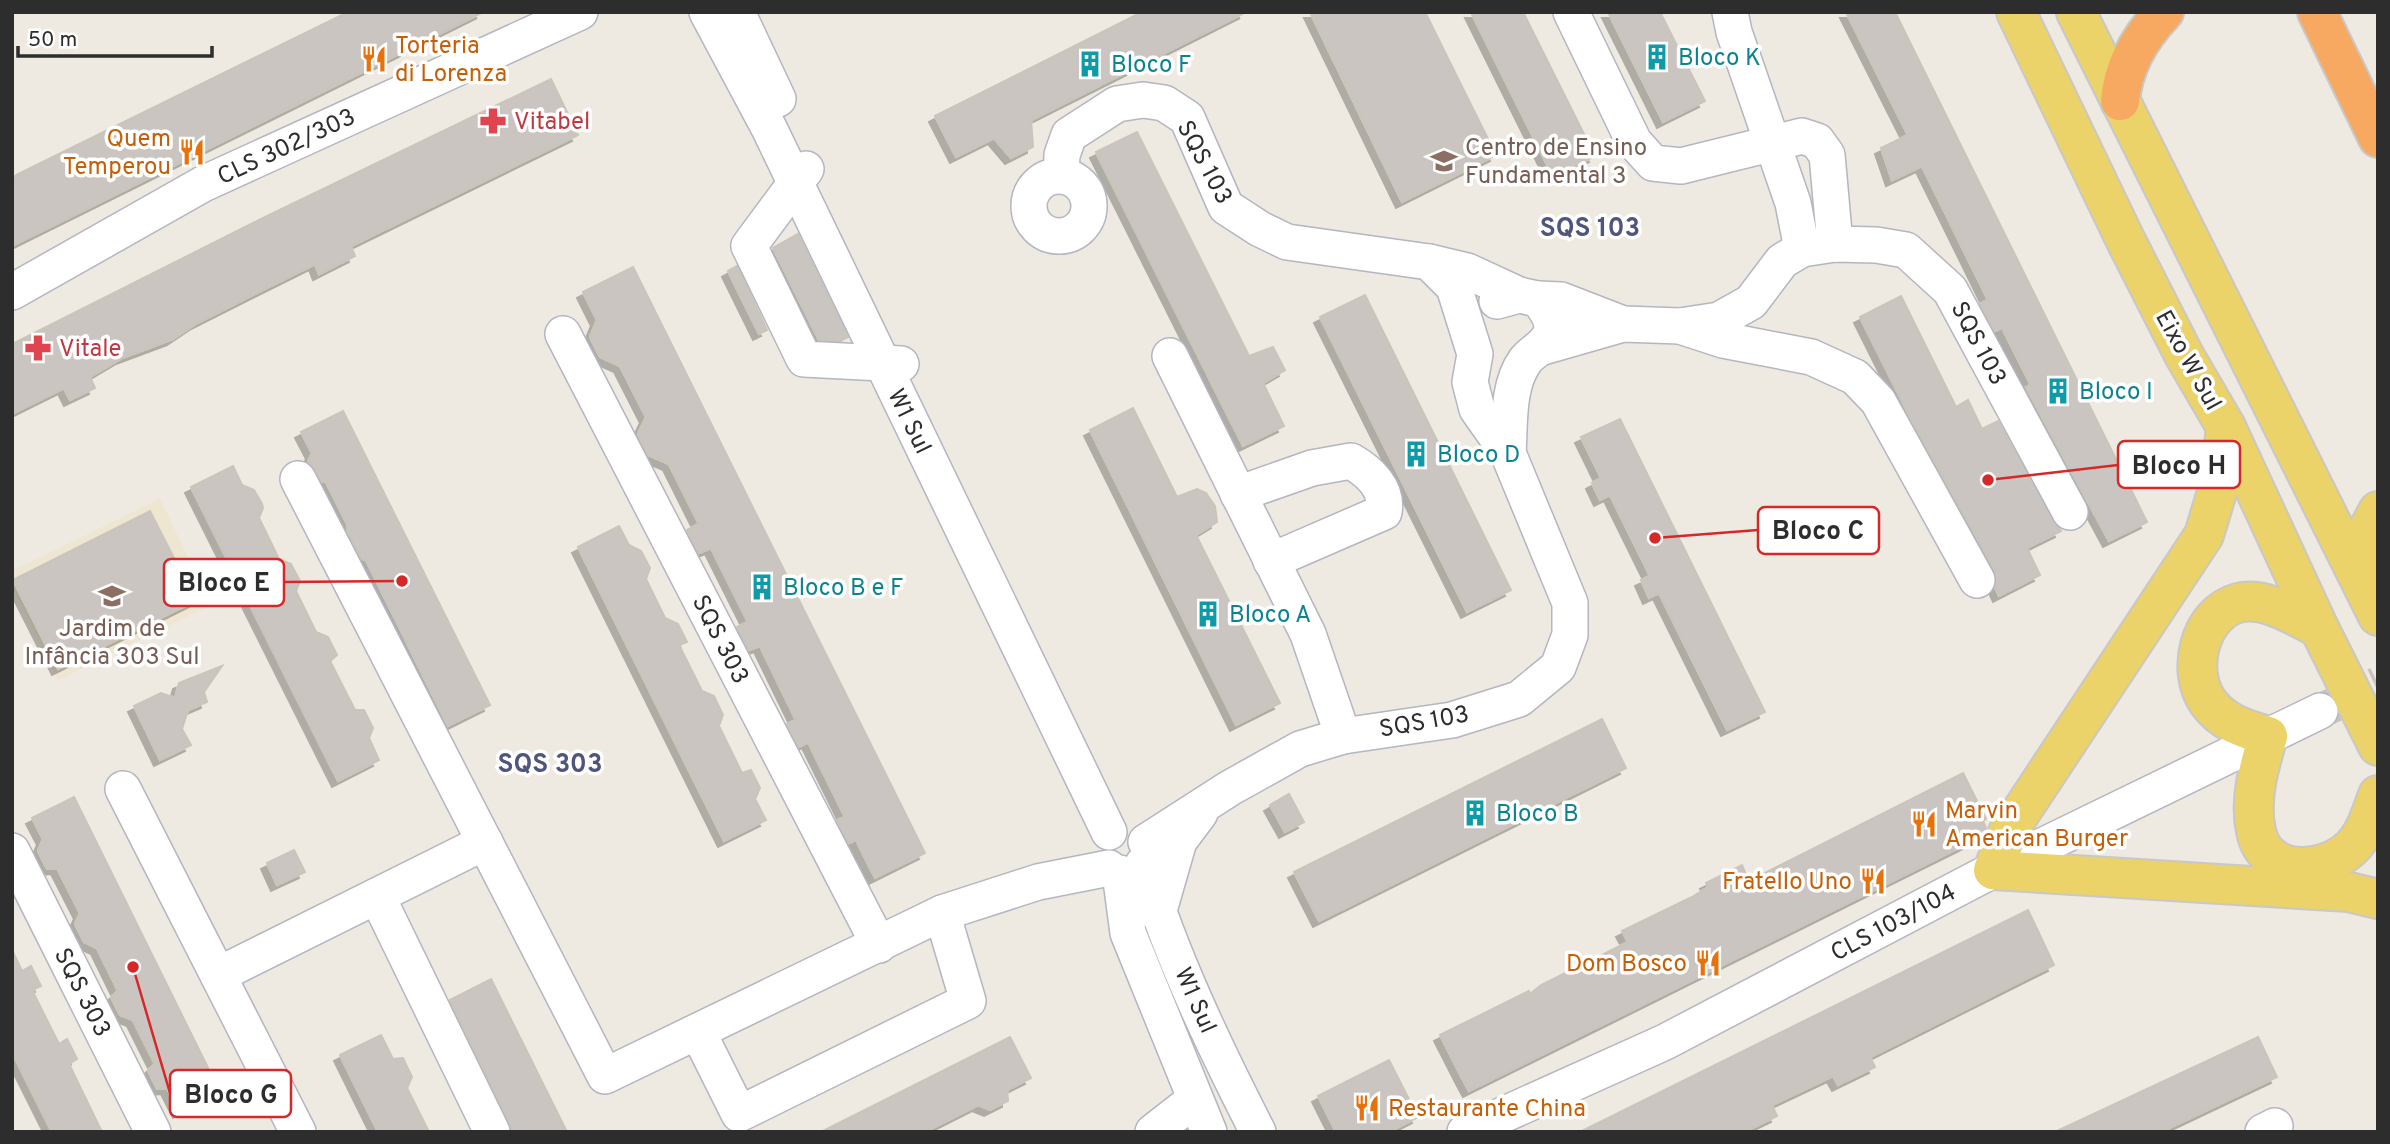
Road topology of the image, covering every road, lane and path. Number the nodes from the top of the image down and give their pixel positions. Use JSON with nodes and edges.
{"nodes":[{"id":1,"x":707,"y":12,"type":"edge"},
{"id":2,"x":737,"y":12,"type":"edge"},
{"id":3,"x":1572,"y":12,"type":"edge"},
{"id":4,"x":1730,"y":12,"type":"edge"},
{"id":5,"x":2016,"y":12,"type":"edge"},
{"id":6,"x":2076,"y":12,"type":"edge"},
{"id":7,"x":2164,"y":12,"type":"edge"},
{"id":8,"x":574,"y":13,"type":"edge"},
{"id":9,"x":2311,"y":15,"type":"edge"},
{"id":10,"x":2120,"y":101,"type":"junction"},
{"id":11,"x":2378,"y":138,"type":"edge"},
{"id":12,"x":1772,"y":142,"type":"junction"},
{"id":13,"x":803,"y":174,"type":"junction"},
{"id":14,"x":1061,"y":176,"type":"dead end"},
{"id":15,"x":1819,"y":246,"type":"junction"},
{"id":16,"x":1429,"y":262,"type":"junction"},
{"id":17,"x":12,"y":292,"type":"edge"},
{"id":18,"x":1529,"y":297,"type":"junction"},
{"id":19,"x":1751,"y":302,"type":"junction"},
{"id":20,"x":1623,"y":324,"type":"junction"},
{"id":21,"x":1681,"y":326,"type":"junction"},
{"id":22,"x":562,"y":334,"type":"dead end"},
{"id":23,"x":1470,"y":339,"type":"junction"},
{"id":24,"x":1766,"y":348,"type":"junction"},
{"id":25,"x":1534,"y":354,"type":"junction"},
{"id":26,"x":1170,"y":356,"type":"dead end"},
{"id":27,"x":893,"y":363,"type":"junction"},
{"id":28,"x":2226,"y":427,"type":"junction"},
{"id":29,"x":1508,"y":453,"type":"junction"},
{"id":30,"x":298,"y":479,"type":"dead end"},
{"id":31,"x":1238,"y":494,"type":"junction"},
{"id":32,"x":2378,"y":511,"type":"edge"},
{"id":33,"x":2070,"y":512,"type":"dead end"},
{"id":34,"x":1271,"y":561,"type":"junction"},
{"id":35,"x":2361,"y":579,"type":"junction"},
{"id":36,"x":1978,"y":580,"type":"dead end"},
{"id":37,"x":2378,"y":616,"type":"edge"},
{"id":38,"x":2319,"y":628,"type":"junction"},
{"id":39,"x":2320,"y":711,"type":"tunnel mouth"},
{"id":40,"x":1343,"y":736,"type":"junction"},
{"id":41,"x":2268,"y":736,"type":"junction"},
{"id":42,"x":2378,"y":746,"type":"edge"},
{"id":43,"x":123,"y":789,"type":"dead end"},
{"id":44,"x":2378,"y":794,"type":"edge"},
{"id":45,"x":1206,"y":804,"type":"junction"},
{"id":46,"x":485,"y":842,"type":"junction"},
{"id":47,"x":1123,"y":848,"type":"junction"},
{"id":48,"x":12,"y":851,"type":"edge"},
{"id":49,"x":1993,"y":870,"type":"junction"},
{"id":50,"x":377,"y":896,"type":"junction"},
{"id":51,"x":2378,"y":899,"type":"edge"},
{"id":52,"x":942,"y":913,"type":"junction"},
{"id":53,"x":1158,"y":914,"type":"junction"},
{"id":54,"x":879,"y":945,"type":"junction"},
{"id":55,"x":218,"y":975,"type":"junction"},
{"id":56,"x":698,"y":1032,"type":"junction"},
{"id":57,"x":1194,"y":1100,"type":"junction"},
{"id":58,"x":1157,"y":1128,"type":"edge"},
{"id":59,"x":153,"y":1132,"type":"edge"},
{"id":60,"x":298,"y":1132,"type":"edge"},
{"id":61,"x":492,"y":1132,"type":"edge"},
{"id":62,"x":1209,"y":1132,"type":"edge"},
{"id":63,"x":1258,"y":1132,"type":"edge"},
{"id":64,"x":1465,"y":1132,"type":"edge"}],
"edges":[{"from":1,"to":13,"type":"street","name":"W1 Sul"},
{"from":2,"to":13,"type":"street","name":"W1 Sul"},
{"from":3,"to":12,"type":"street"},
{"from":4,"to":12,"type":"street"},
{"from":5,"to":28,"type":"main road","name":"Eixo W Sul"},
{"from":6,"to":10,"type":"main road"},
{"from":7,"to":10,"type":"highway"},
{"from":8,"to":17,"type":"street","name":"CLS 302/303"},
{"from":9,"to":11,"type":"highway"},
{"from":10,"to":35,"type":"main road"},
{"from":12,"to":15,"type":"street"},
{"from":12,"to":15,"type":"street"},
{"from":13,"to":27,"type":"street","name":"W1 Sul"},
{"from":13,"to":27,"type":"street"},
{"from":14,"to":16,"type":"street","name":"SQS 103"},
{"from":15,"to":19,"type":"street","name":"SQS 103"},
{"from":15,"to":33,"type":"street","name":"SQS 103"},
{"from":16,"to":18,"type":"street","name":"SQS 103"},
{"from":16,"to":23,"type":"street","name":"SQS 103"},
{"from":18,"to":20,"type":"street","name":"SQS 103"},
{"from":18,"to":23,"type":"street","name":"SQS 103"},
{"from":18,"to":25,"type":"street","name":"SQS 103"},
{"from":19,"to":21,"type":"street","name":"SQS 103"},
{"from":19,"to":24,"type":"street"},
{"from":20,"to":21,"type":"street","name":"SQS 103"},
{"from":20,"to":25,"type":"street","name":"SQS 103"},
{"from":21,"to":24,"type":"street","name":"SQS 103"},
{"from":22,"to":54,"type":"street","name":"SQS 303"},
{"from":23,"to":25,"type":"street","name":"SQS 103"},
{"from":23,"to":29,"type":"street","name":"SQS 103"},
{"from":24,"to":36,"type":"street","name":"SQS 103"},
{"from":25,"to":29,"type":"street","name":"SQS 103"},
{"from":26,"to":31,"type":"street"},
{"from":27,"to":47,"type":"street","name":"W1 Sul"},
{"from":28,"to":38,"type":"main road","name":"Eixo W Sul"},
{"from":28,"to":49,"type":"main road"},
{"from":29,"to":40,"type":"street","name":"SQS 103"},
{"from":30,"to":46,"type":"street"},
{"from":31,"to":34,"type":"street"},
{"from":31,"to":34,"type":"street"},
{"from":32,"to":35,"type":"main road"},
{"from":34,"to":40,"type":"street"},
{"from":35,"to":37,"type":"main road"},
{"from":38,"to":41,"type":"main road"},
{"from":38,"to":42,"type":"main road","name":"Eixo W Sul"},
{"from":39,"to":41,"type":"street","name":"CLS 103/104"},
{"from":40,"to":45,"type":"street","name":"SQS 103"},
{"from":41,"to":44,"type":"main road"},
{"from":41,"to":49,"type":"street","name":"CLS 103/104"},
{"from":43,"to":55,"type":"street"},
{"from":45,"to":47,"type":"street","name":"SQS 103"},
{"from":45,"to":53,"type":"street"},
{"from":46,"to":50,"type":"street"},
{"from":46,"to":56,"type":"street"},
{"from":47,"to":52,"type":"street"},
{"from":47,"to":53,"type":"street","name":"W1 Sul"},
{"from":47,"to":57,"type":"street","name":"W1 Sul"},
{"from":48,"to":59,"type":"street","name":"SQS 303"},
{"from":49,"to":51,"type":"main road"},
{"from":49,"to":64,"type":"street","name":"CLS 103/104"},
{"from":50,"to":55,"type":"street"},
{"from":50,"to":61,"type":"street"},
{"from":52,"to":54,"type":"street"},
{"from":52,"to":56,"type":"street"},
{"from":53,"to":63,"type":"street","name":"W1 Sul"},
{"from":54,"to":56,"type":"street"},
{"from":55,"to":60,"type":"street"},
{"from":57,"to":58,"type":"street"},
{"from":57,"to":62,"type":"street","name":"W1 Sul"}]}
